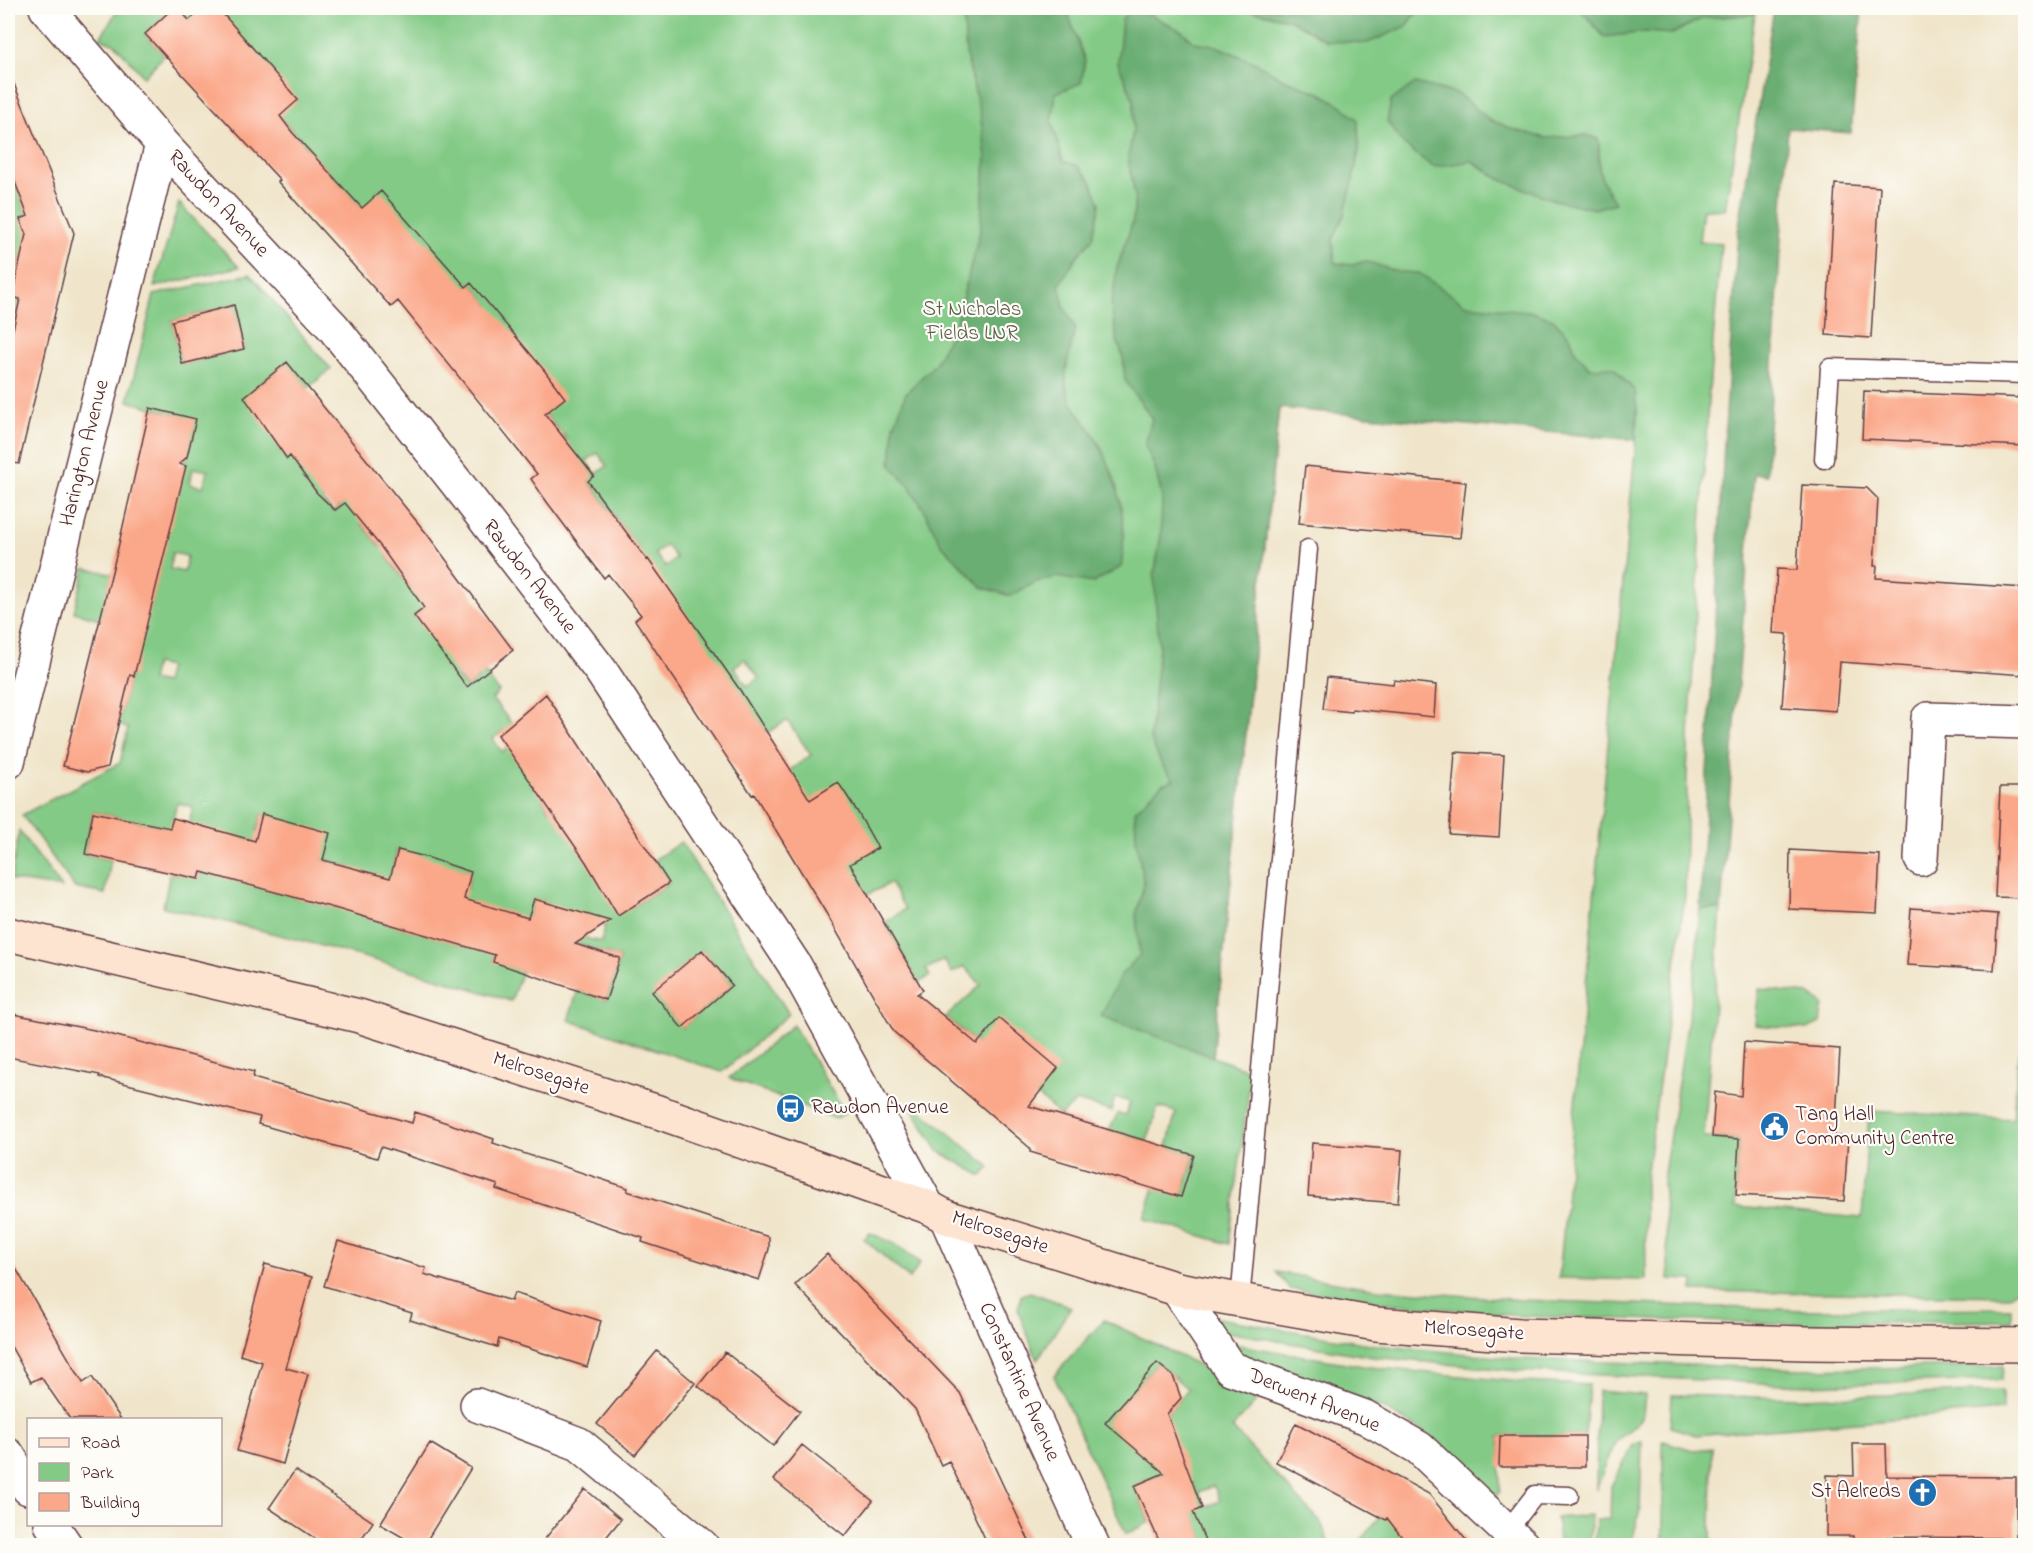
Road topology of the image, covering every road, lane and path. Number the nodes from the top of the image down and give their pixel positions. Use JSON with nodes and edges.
{"nodes":[{"id":1,"x":46,"y":8,"type":"edge"},
{"id":2,"x":162,"y":144,"type":"junction"},
{"id":3,"x":2025,"y":374,"type":"edge"},
{"id":4,"x":1824,"y":459,"type":"dead end"},
{"id":5,"x":1308,"y":549,"type":"dead end"},
{"id":6,"x":13,"y":717,"type":"edge"},
{"id":7,"x":2025,"y":722,"type":"edge"},
{"id":8,"x":8,"y":762,"type":"edge"},
{"id":9,"x":1921,"y":859,"type":"dead end"},
{"id":10,"x":8,"y":934,"type":"edge"},
{"id":11,"x":937,"y":1212,"type":"junction"},
{"id":12,"x":1178,"y":1289,"type":"junction"},
{"id":13,"x":1240,"y":1301,"type":"junction"},
{"id":14,"x":2025,"y":1345,"type":"edge"},
{"id":15,"x":477,"y":1405,"type":"dead end"},
{"id":16,"x":8,"y":1455,"type":"edge"},
{"id":17,"x":27,"y":1486,"type":"edge"},
{"id":18,"x":1569,"y":1496,"type":"dead end"},
{"id":19,"x":52,"y":1526,"type":"edge"},
{"id":20,"x":1515,"y":1538,"type":"edge"},
{"id":21,"x":66,"y":1545,"type":"edge"},
{"id":22,"x":702,"y":1545,"type":"edge"},
{"id":23,"x":1093,"y":1545,"type":"edge"}],
"edges":[{"from":1,"to":2,"type":"street","name":"Rawdon Avenue"},
{"from":2,"to":6,"type":"street","name":"Harington Avenue"},
{"from":2,"to":11,"type":"street","name":"Rawdon Avenue"},
{"from":3,"to":4,"type":"lane"},
{"from":5,"to":13,"type":"lane"},
{"from":6,"to":8,"type":"street","name":"Harington Avenue"},
{"from":7,"to":9,"type":"street"},
{"from":10,"to":11,"type":"street","name":"Melrosegate"},
{"from":11,"to":12,"type":"street","name":"Melrosegate"},
{"from":11,"to":23,"type":"street","name":"Constantine Avenue"},
{"from":12,"to":13,"type":"street","name":"Melrosegate"},
{"from":12,"to":20,"type":"street","name":"Derwent Avenue"},
{"from":13,"to":14,"type":"street","name":"Melrosegate"},
{"from":15,"to":22,"type":"street"},
{"from":16,"to":17,"type":"street"},
{"from":18,"to":20,"type":"lane"},
{"from":19,"to":21,"type":"street"}]}
